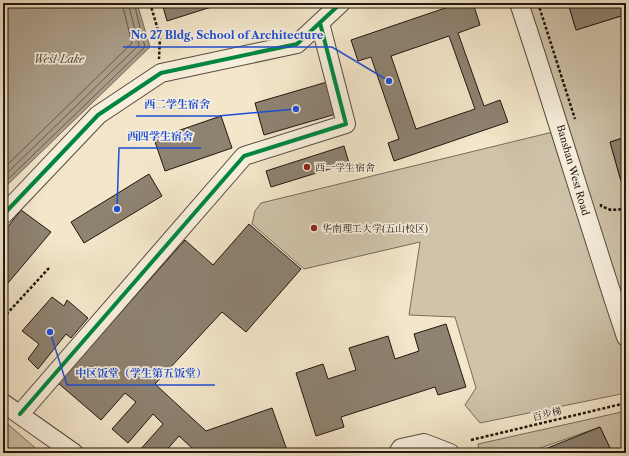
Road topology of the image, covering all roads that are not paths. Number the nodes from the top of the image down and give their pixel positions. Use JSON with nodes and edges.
{"nodes":[{"id":1,"x":341,"y":3,"type":"edge"},
{"id":2,"x":519,"y":3,"type":"edge"},
{"id":3,"x":320,"y":23,"type":"junction"},
{"id":4,"x":3,"y":215,"type":"edge"},
{"id":5,"x":626,"y":337,"type":"edge"},
{"id":6,"x":3,"y":403,"type":"edge"},
{"id":7,"x":20,"y":414,"type":"junction"},
{"id":8,"x":74,"y":453,"type":"edge"},
{"id":9,"x":398,"y":453,"type":"edge"},
{"id":10,"x":450,"y":453,"type":"edge"}],
"edges":[{"from":1,"to":3,"type":"street"},
{"from":2,"to":5,"type":"street","name":"Banshan West Road"},
{"from":3,"to":4,"type":"street"},
{"from":3,"to":7,"type":"street"},
{"from":6,"to":7,"type":"street"},
{"from":7,"to":8,"type":"street"},
{"from":9,"to":10,"type":"street"}]}
